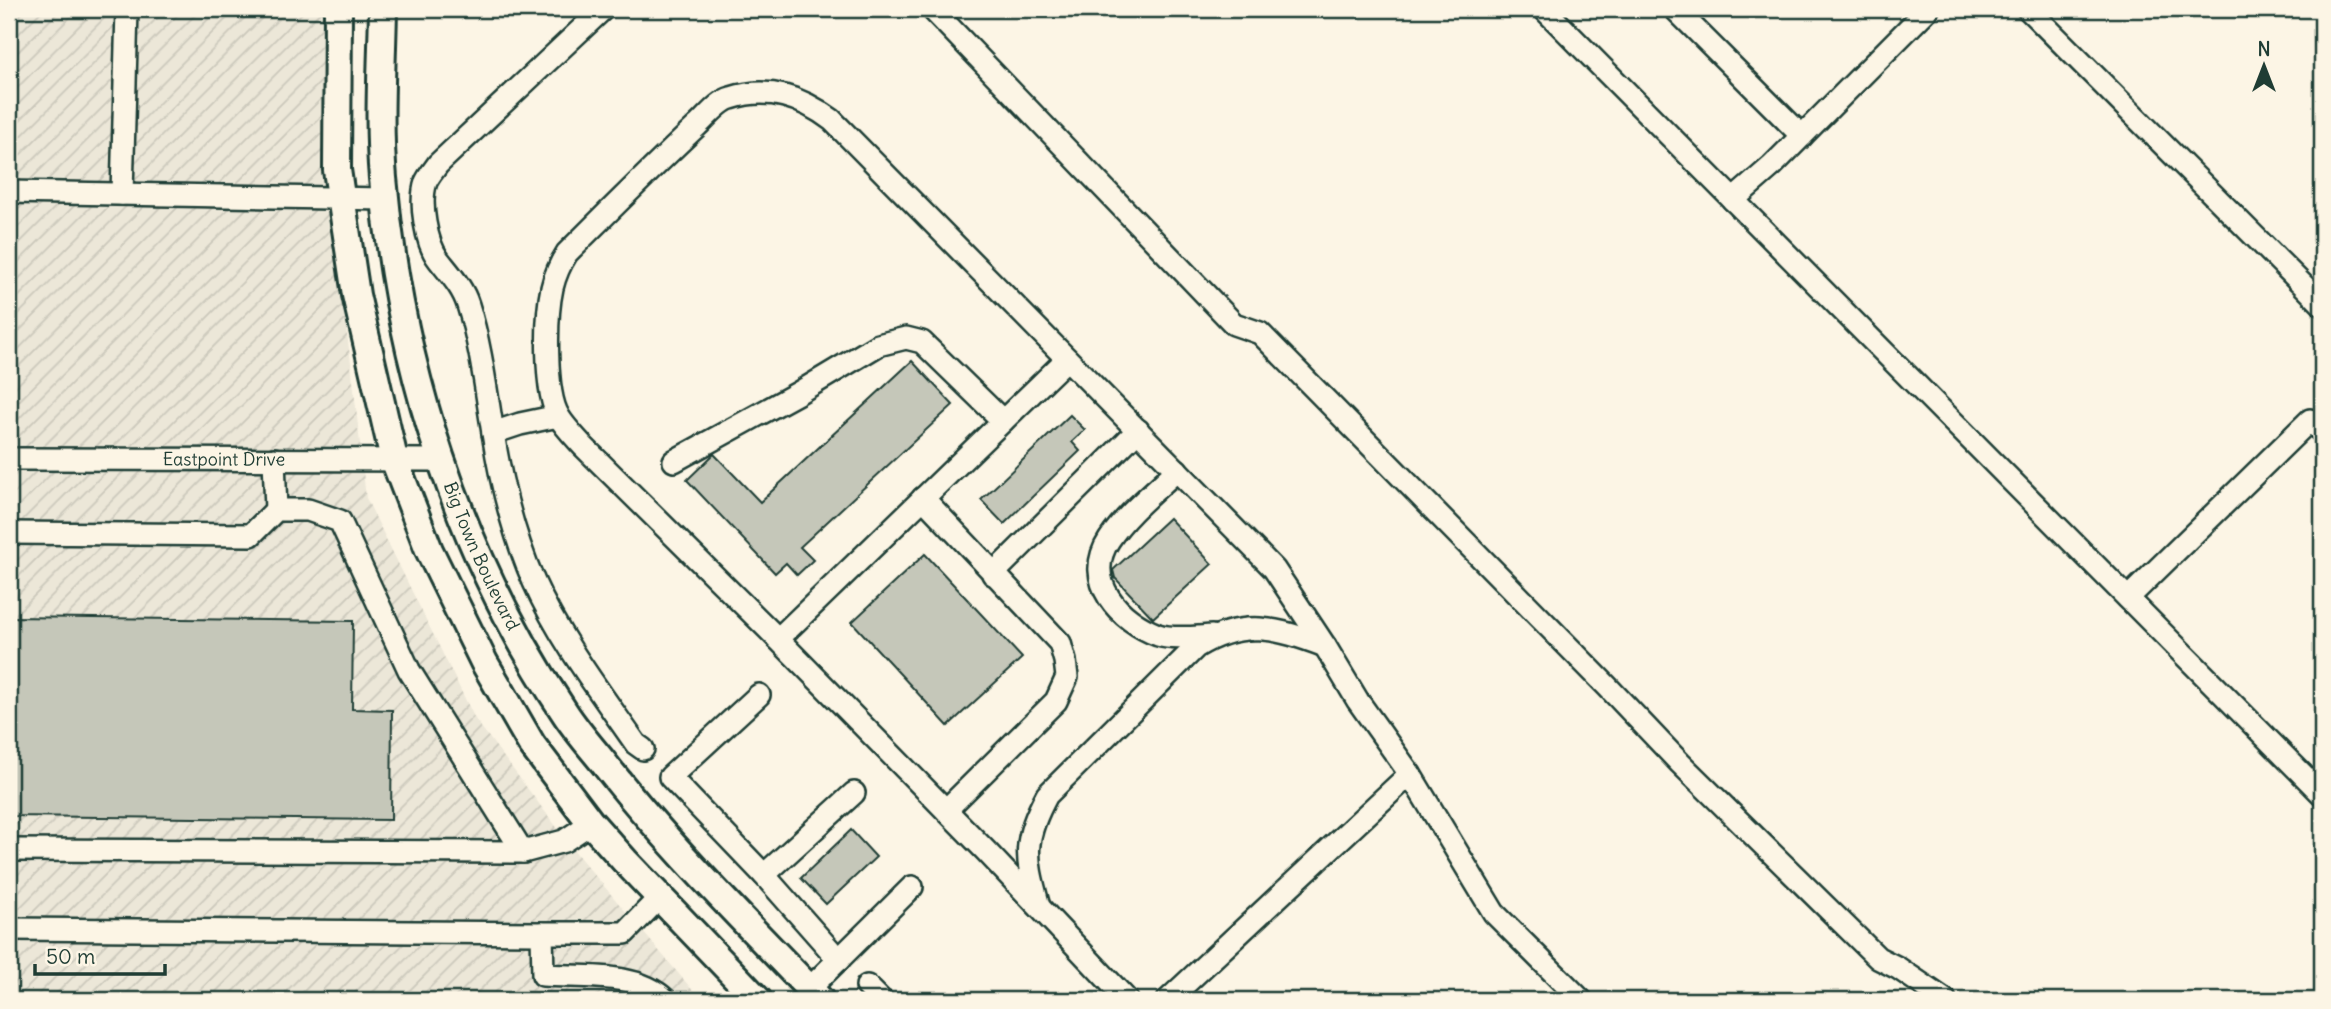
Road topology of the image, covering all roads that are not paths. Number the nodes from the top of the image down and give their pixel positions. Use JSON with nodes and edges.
{"nodes":[{"id":1,"x":127,"y":9,"type":"edge"},
{"id":2,"x":338,"y":9,"type":"edge"},
{"id":3,"x":383,"y":9,"type":"edge"},
{"id":4,"x":603,"y":9,"type":"edge"},
{"id":5,"x":932,"y":9,"type":"edge"},
{"id":6,"x":1544,"y":9,"type":"edge"},
{"id":7,"x":1675,"y":9,"type":"edge"},
{"id":8,"x":1928,"y":9,"type":"edge"},
{"id":9,"x":2028,"y":9,"type":"edge"},
{"id":10,"x":1802,"y":136,"type":"junction"},
{"id":11,"x":9,"y":191,"type":"edge"},
{"id":12,"x":122,"y":194,"type":"junction"},
{"id":13,"x":340,"y":199,"type":"junction"},
{"id":14,"x":385,"y":199,"type":"junction"},
{"id":15,"x":1733,"y":200,"type":"junction"},
{"id":16,"x":2322,"y":304,"type":"edge"},
{"id":17,"x":1067,"y":359,"type":"junction"},
{"id":18,"x":558,"y":416,"type":"junction"},
{"id":19,"x":1003,"y":421,"type":"junction"},
{"id":20,"x":2318,"y":421,"type":"edge"},
{"id":21,"x":1138,"y":430,"type":"junction"},
{"id":22,"x":493,"y":433,"type":"junction"},
{"id":23,"x":9,"y":459,"type":"edge"},
{"id":24,"x":394,"y":459,"type":"junction"},
{"id":25,"x":274,"y":460,"type":"junction"},
{"id":26,"x":440,"y":460,"type":"junction"},
{"id":27,"x":674,"y":461,"type":"dead end"},
{"id":28,"x":1177,"y":470,"type":"junction"},
{"id":29,"x":923,"y":498,"type":"junction"},
{"id":30,"x":276,"y":510,"type":"junction"},
{"id":31,"x":9,"y":533,"type":"edge"},
{"id":32,"x":993,"y":574,"type":"junction"},
{"id":33,"x":2128,"y":598,"type":"junction"},
{"id":34,"x":1217,"y":635,"type":"junction"},
{"id":35,"x":778,"y":639,"type":"junction"},
{"id":36,"x":1325,"y":646,"type":"junction"},
{"id":37,"x":760,"y":695,"type":"dead end"},
{"id":38,"x":643,"y":749,"type":"dead end"},
{"id":39,"x":1410,"y":774,"type":"junction"},
{"id":40,"x":854,"y":793,"type":"dead end"},
{"id":41,"x":2322,"y":794,"type":"edge"},
{"id":42,"x":946,"y":810,"type":"junction"},
{"id":43,"x":591,"y":822,"type":"junction"},
{"id":44,"x":9,"y":850,"type":"edge"},
{"id":45,"x":523,"y":852,"type":"junction"},
{"id":46,"x":764,"y":875,"type":"junction"},
{"id":47,"x":912,"y":887,"type":"dead end"},
{"id":48,"x":659,"y":898,"type":"junction"},
{"id":49,"x":1040,"y":908,"type":"junction"},
{"id":50,"x":9,"y":929,"type":"edge"},
{"id":51,"x":542,"y":933,"type":"junction"},
{"id":52,"x":839,"y":960,"type":"junction"},
{"id":53,"x":809,"y":997,"type":"edge"},
{"id":54,"x":666,"y":1000,"type":"edge"},
{"id":55,"x":758,"y":1000,"type":"edge"},
{"id":56,"x":1127,"y":1000,"type":"edge"},
{"id":57,"x":1168,"y":1000,"type":"edge"},
{"id":58,"x":1581,"y":1000,"type":"edge"},
{"id":59,"x":1945,"y":1000,"type":"edge"}],
"edges":[{"from":1,"to":12,"type":"street"},
{"from":2,"to":13,"type":"main road"},
{"from":3,"to":14,"type":"main road","name":"Big Town Boulevard"},
{"from":4,"to":22,"type":"street"},
{"from":5,"to":59,"type":"street"},
{"from":6,"to":15,"type":"street"},
{"from":7,"to":10,"type":"street"},
{"from":8,"to":10,"type":"street"},
{"from":9,"to":16,"type":"street"},
{"from":10,"to":15,"type":"street"},
{"from":11,"to":12,"type":"street"},
{"from":12,"to":13,"type":"street"},
{"from":13,"to":14,"type":"street"},
{"from":13,"to":24,"type":"main road"},
{"from":14,"to":26,"type":"main road","name":"Big Town Boulevard"},
{"from":15,"to":33,"type":"street"},
{"from":17,"to":18,"type":"street"},
{"from":17,"to":19,"type":"street"},
{"from":17,"to":21,"type":"street"},
{"from":18,"to":22,"type":"street"},
{"from":18,"to":35,"type":"street"},
{"from":19,"to":27,"type":"street"},
{"from":19,"to":29,"type":"street"},
{"from":20,"to":33,"type":"street"},
{"from":21,"to":28,"type":"street"},
{"from":21,"to":32,"type":"street"},
{"from":22,"to":38,"type":"street"},
{"from":23,"to":25,"type":"street","name":"Eastpoint Drive"},
{"from":24,"to":25,"type":"street","name":"Eastpoint Drive"},
{"from":24,"to":26,"type":"street","name":"Eastpoint Drive"},
{"from":24,"to":43,"type":"main road"},
{"from":25,"to":30,"type":"street"},
{"from":26,"to":53,"type":"main road","name":"Big Town Boulevard"},
{"from":28,"to":34,"type":"street"},
{"from":28,"to":36,"type":"street"},
{"from":29,"to":32,"type":"street"},
{"from":29,"to":35,"type":"street"},
{"from":30,"to":31,"type":"street"},
{"from":30,"to":45,"type":"street"},
{"from":32,"to":42,"type":"street"},
{"from":33,"to":41,"type":"street"},
{"from":34,"to":36,"type":"street"},
{"from":34,"to":49,"type":"street"},
{"from":35,"to":42,"type":"street"},
{"from":36,"to":39,"type":"street"},
{"from":37,"to":46,"type":"street"},
{"from":39,"to":57,"type":"street"},
{"from":39,"to":58,"type":"street"},
{"from":40,"to":46,"type":"street"},
{"from":42,"to":49,"type":"street"},
{"from":43,"to":45,"type":"street"},
{"from":43,"to":48,"type":"main road"},
{"from":44,"to":45,"type":"street"},
{"from":46,"to":52,"type":"street"},
{"from":47,"to":52,"type":"street"},
{"from":48,"to":51,"type":"street"},
{"from":48,"to":55,"type":"main road"},
{"from":49,"to":56,"type":"street"},
{"from":50,"to":51,"type":"street"},
{"from":51,"to":54,"type":"street"},
{"from":52,"to":53,"type":"street"}]}
